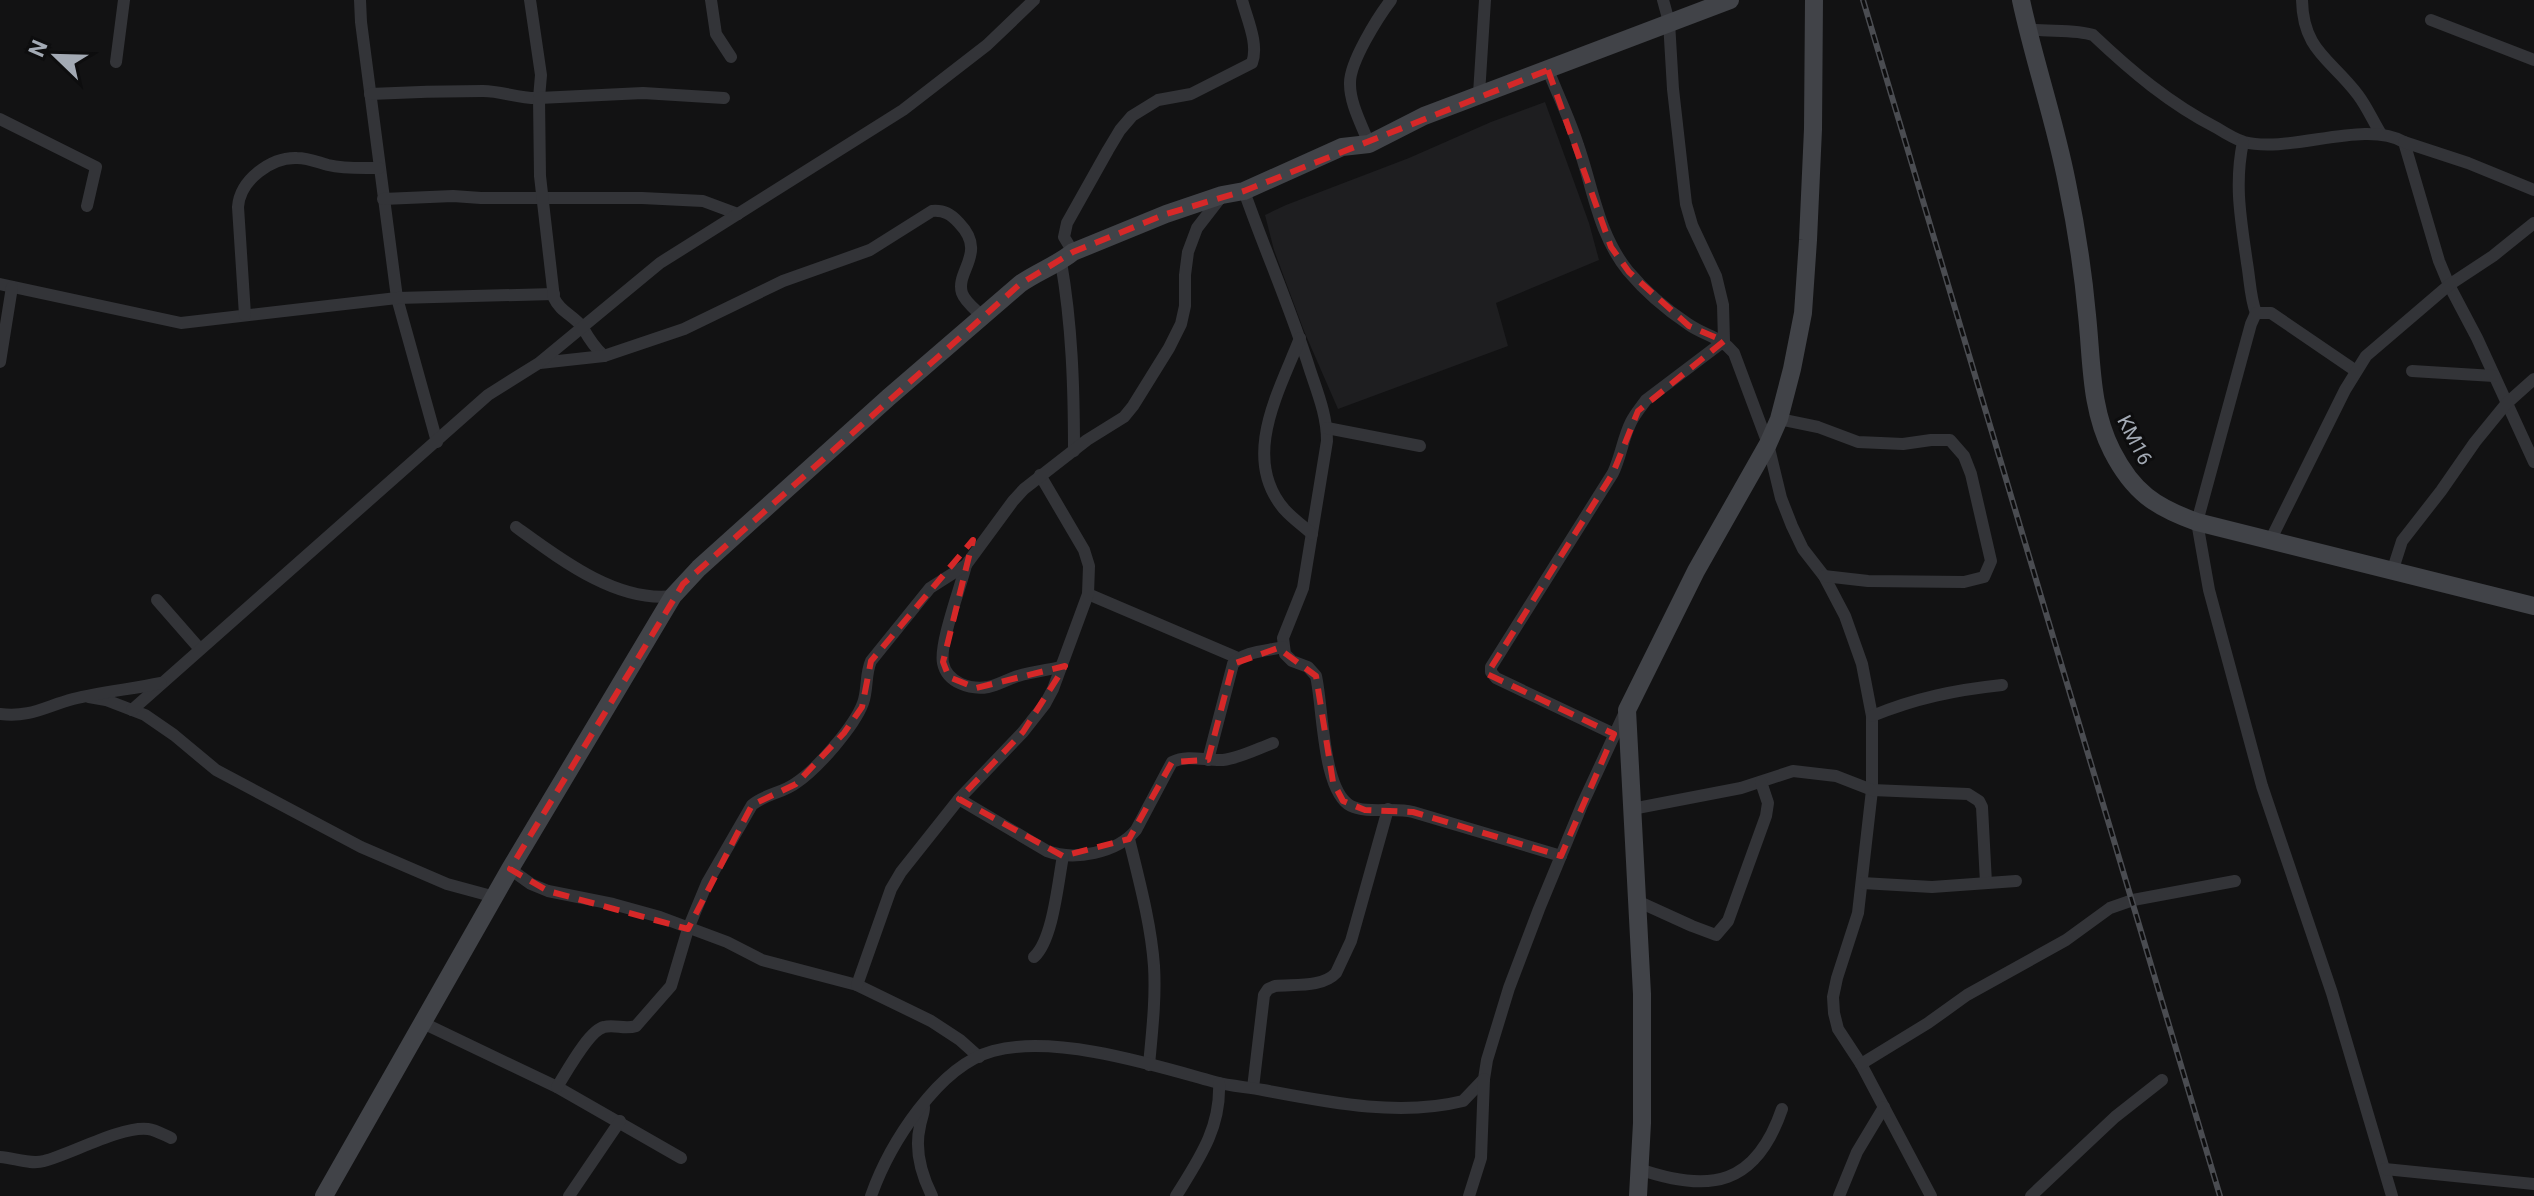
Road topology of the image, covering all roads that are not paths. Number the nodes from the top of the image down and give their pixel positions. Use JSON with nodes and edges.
{"nodes":[{"id":1,"x":124,"y":0,"type":"edge"},
{"id":2,"x":360,"y":0,"type":"edge"},
{"id":3,"x":530,"y":0,"type":"edge"},
{"id":4,"x":711,"y":0,"type":"edge"},
{"id":5,"x":1034,"y":0,"type":"edge"},
{"id":6,"x":1242,"y":0,"type":"edge"},
{"id":7,"x":1391,"y":0,"type":"edge"},
{"id":8,"x":1485,"y":0,"type":"edge"},
{"id":9,"x":1663,"y":0,"type":"edge"},
{"id":10,"x":1730,"y":0,"type":"edge"},
{"id":11,"x":1814,"y":0,"type":"edge"},
{"id":12,"x":2021,"y":0,"type":"edge"},
{"id":13,"x":2302,"y":0,"type":"edge"},
{"id":14,"x":2431,"y":20,"type":"dead end"},
{"id":15,"x":1669,"y":22,"type":"junction"},
{"id":16,"x":2028,"y":29,"type":"junction"},
{"id":17,"x":731,"y":57,"type":"dead end"},
{"id":18,"x":2534,"y":60,"type":"edge"},
{"id":19,"x":116,"y":62,"type":"dead end"},
{"id":20,"x":1548,"y":70,"type":"junction"},
{"id":21,"x":370,"y":94,"type":"junction"},
{"id":22,"x":1479,"y":94,"type":"junction"},
{"id":23,"x":539,"y":98,"type":"junction"},
{"id":24,"x":724,"y":98,"type":"dead end"},
{"id":25,"x":0,"y":119,"type":"edge"},
{"id":26,"x":2381,"y":134,"type":"junction"},
{"id":27,"x":2243,"y":142,"type":"junction"},
{"id":28,"x":2404,"y":142,"type":"junction"},
{"id":29,"x":1369,"y":144,"type":"junction"},
{"id":30,"x":379,"y":168,"type":"junction"},
{"id":31,"x":2534,"y":190,"type":"edge"},
{"id":32,"x":1244,"y":191,"type":"junction"},
{"id":33,"x":1222,"y":195,"type":"junction"},
{"id":34,"x":543,"y":197,"type":"junction"},
{"id":35,"x":383,"y":199,"type":"junction"},
{"id":36,"x":87,"y":206,"type":"dead end"},
{"id":37,"x":738,"y":214,"type":"junction"},
{"id":38,"x":2534,"y":223,"type":"edge"},
{"id":39,"x":1067,"y":257,"type":"junction"},
{"id":40,"x":6,"y":285,"type":"edge"},
{"id":41,"x":2449,"y":285,"type":"junction"},
{"id":42,"x":554,"y":294,"type":"junction"},
{"id":43,"x":397,"y":298,"type":"junction"},
{"id":44,"x":2256,"y":313,"type":"junction"},
{"id":45,"x":245,"y":315,"type":"junction"},
{"id":46,"x":983,"y":317,"type":"junction"},
{"id":47,"x":582,"y":327,"type":"junction"},
{"id":48,"x":1300,"y":338,"type":"junction"},
{"id":49,"x":1724,"y":341,"type":"junction"},
{"id":50,"x":604,"y":356,"type":"junction"},
{"id":51,"x":0,"y":362,"type":"edge"},
{"id":52,"x":539,"y":363,"type":"junction"},
{"id":53,"x":2356,"y":371,"type":"junction"},
{"id":54,"x":2412,"y":371,"type":"dead end"},
{"id":55,"x":2494,"y":376,"type":"junction"},
{"id":56,"x":2534,"y":379,"type":"edge"},
{"id":57,"x":2506,"y":404,"type":"junction"},
{"id":58,"x":1779,"y":419,"type":"junction"},
{"id":59,"x":1327,"y":428,"type":"junction"},
{"id":60,"x":437,"y":442,"type":"junction"},
{"id":61,"x":1768,"y":444,"type":"junction"},
{"id":62,"x":1420,"y":446,"type":"dead end"},
{"id":63,"x":1074,"y":451,"type":"junction"},
{"id":64,"x":2534,"y":462,"type":"edge"},
{"id":65,"x":1040,"y":475,"type":"junction"},
{"id":66,"x":2197,"y":522,"type":"junction"},
{"id":67,"x":516,"y":527,"type":"dead end"},
{"id":68,"x":1312,"y":534,"type":"junction"},
{"id":69,"x":2270,"y":541,"type":"junction"},
{"id":70,"x":966,"y":565,"type":"junction"},
{"id":71,"x":2392,"y":572,"type":"junction"},
{"id":72,"x":1824,"y":576,"type":"junction"},
{"id":73,"x":1088,"y":594,"type":"junction"},
{"id":74,"x":673,"y":596,"type":"junction"},
{"id":75,"x":157,"y":600,"type":"dead end"},
{"id":76,"x":2534,"y":606,"type":"edge"},
{"id":77,"x":1283,"y":647,"type":"junction"},
{"id":78,"x":199,"y":648,"type":"junction"},
{"id":79,"x":1238,"y":658,"type":"junction"},
{"id":80,"x":1061,"y":667,"type":"junction"},
{"id":81,"x":163,"y":683,"type":"junction"},
{"id":82,"x":2002,"y":685,"type":"dead end"},
{"id":83,"x":89,"y":697,"type":"junction"},
{"id":84,"x":132,"y":710,"type":"junction"},
{"id":85,"x":1627,"y":710,"type":"junction"},
{"id":86,"x":0,"y":714,"type":"edge"},
{"id":87,"x":1872,"y":716,"type":"junction"},
{"id":88,"x":1614,"y":734,"type":"junction"},
{"id":89,"x":1273,"y":743,"type":"dead end"},
{"id":90,"x":1208,"y":760,"type":"junction"},
{"id":91,"x":1761,"y":782,"type":"junction"},
{"id":92,"x":1872,"y":790,"type":"junction"},
{"id":93,"x":959,"y":799,"type":"junction"},
{"id":94,"x":1388,"y":809,"type":"junction"},
{"id":95,"x":1632,"y":809,"type":"junction"},
{"id":96,"x":1129,"y":839,"type":"junction"},
{"id":97,"x":1063,"y":856,"type":"junction"},
{"id":98,"x":1561,"y":856,"type":"junction"},
{"id":99,"x":510,"y":869,"type":"junction"},
{"id":100,"x":2016,"y":881,"type":"dead end"},
{"id":101,"x":2235,"y":881,"type":"dead end"},
{"id":102,"x":1862,"y":883,"type":"junction"},
{"id":103,"x":1986,"y":883,"type":"junction"},
{"id":104,"x":495,"y":897,"type":"junction"},
{"id":105,"x":1637,"y":901,"type":"junction"},
{"id":106,"x":688,"y":929,"type":"junction"},
{"id":107,"x":1034,"y":957,"type":"dead end"},
{"id":108,"x":857,"y":985,"type":"junction"},
{"id":109,"x":423,"y":1023,"type":"junction"},
{"id":110,"x":979,"y":1057,"type":"junction"},
{"id":111,"x":1861,"y":1064,"type":"junction"},
{"id":112,"x":1149,"y":1065,"type":"junction"},
{"id":113,"x":1484,"y":1079,"type":"junction"},
{"id":114,"x":2162,"y":1080,"type":"dead end"},
{"id":115,"x":1219,"y":1083,"type":"junction"},
{"id":116,"x":557,"y":1087,"type":"junction"},
{"id":117,"x":1253,"y":1088,"type":"junction"},
{"id":118,"x":1884,"y":1107,"type":"junction"},
{"id":119,"x":1782,"y":1109,"type":"dead end"},
{"id":120,"x":620,"y":1121,"type":"junction"},
{"id":121,"x":914,"y":1125,"type":"junction"},
{"id":122,"x":171,"y":1138,"type":"dead end"},
{"id":123,"x":0,"y":1157,"type":"edge"},
{"id":124,"x":681,"y":1158,"type":"dead end"},
{"id":125,"x":1639,"y":1169,"type":"junction"},
{"id":126,"x":2385,"y":1169,"type":"junction"},
{"id":127,"x":2534,"y":1184,"type":"edge"},
{"id":128,"x":324,"y":1196,"type":"edge"},
{"id":129,"x":569,"y":1196,"type":"edge"},
{"id":130,"x":871,"y":1196,"type":"edge"},
{"id":131,"x":932,"y":1196,"type":"edge"},
{"id":132,"x":1176,"y":1196,"type":"edge"},
{"id":133,"x":1469,"y":1196,"type":"edge"},
{"id":134,"x":1638,"y":1196,"type":"edge"},
{"id":135,"x":1839,"y":1196,"type":"edge"},
{"id":136,"x":1931,"y":1196,"type":"edge"},
{"id":137,"x":2031,"y":1196,"type":"edge"},
{"id":138,"x":2392,"y":1196,"type":"edge"}],
"edges":[{"from":1,"to":19,"type":"street"},
{"from":2,"to":21,"type":"street"},
{"from":3,"to":23,"type":"street"},
{"from":4,"to":17,"type":"street"},
{"from":5,"to":37,"type":"street"},
{"from":6,"to":39,"type":"street"},
{"from":7,"to":29,"type":"street"},
{"from":8,"to":22,"type":"street"},
{"from":9,"to":15,"type":"street"},
{"from":10,"to":15,"type":"street"},
{"from":11,"to":58,"type":"street"},
{"from":12,"to":16,"type":"street","name":"KM16"},
{"from":13,"to":26,"type":"street"},
{"from":14,"to":18,"type":"street"},
{"from":15,"to":20,"type":"street"},
{"from":15,"to":49,"type":"street"},
{"from":16,"to":27,"type":"street"},
{"from":16,"to":66,"type":"street","name":"KM16"},
{"from":20,"to":22,"type":"street"},
{"from":20,"to":49,"type":"street"},
{"from":21,"to":23,"type":"street"},
{"from":21,"to":30,"type":"street"},
{"from":22,"to":29,"type":"street"},
{"from":23,"to":24,"type":"street"},
{"from":23,"to":34,"type":"street"},
{"from":25,"to":36,"type":"street"},
{"from":26,"to":27,"type":"street"},
{"from":26,"to":28,"type":"street"},
{"from":27,"to":44,"type":"street"},
{"from":28,"to":31,"type":"street"},
{"from":28,"to":41,"type":"street"},
{"from":29,"to":32,"type":"street"},
{"from":30,"to":35,"type":"street"},
{"from":30,"to":45,"type":"street"},
{"from":32,"to":33,"type":"street"},
{"from":32,"to":48,"type":"street"},
{"from":33,"to":39,"type":"street"},
{"from":33,"to":63,"type":"street"},
{"from":34,"to":35,"type":"street"},
{"from":34,"to":37,"type":"street"},
{"from":34,"to":42,"type":"street"},
{"from":35,"to":43,"type":"street"},
{"from":37,"to":47,"type":"street"},
{"from":38,"to":41,"type":"street"},
{"from":39,"to":46,"type":"street"},
{"from":39,"to":63,"type":"street"},
{"from":40,"to":45,"type":"street"},
{"from":40,"to":51,"type":"street"},
{"from":41,"to":53,"type":"street"},
{"from":41,"to":55,"type":"street"},
{"from":42,"to":43,"type":"street"},
{"from":42,"to":47,"type":"street"},
{"from":43,"to":45,"type":"street"},
{"from":43,"to":60,"type":"street"},
{"from":44,"to":53,"type":"street"},
{"from":44,"to":66,"type":"street"},
{"from":46,"to":50,"type":"street"},
{"from":46,"to":74,"type":"street"},
{"from":47,"to":50,"type":"street"},
{"from":47,"to":52,"type":"street"},
{"from":48,"to":59,"type":"street"},
{"from":48,"to":68,"type":"street"},
{"from":49,"to":61,"type":"street"},
{"from":49,"to":88,"type":"street"},
{"from":50,"to":52,"type":"street"},
{"from":52,"to":60,"type":"street"},
{"from":53,"to":69,"type":"street"},
{"from":54,"to":55,"type":"street"},
{"from":55,"to":57,"type":"street"},
{"from":56,"to":57,"type":"street"},
{"from":57,"to":64,"type":"street"},
{"from":57,"to":71,"type":"street"},
{"from":58,"to":61,"type":"street"},
{"from":58,"to":72,"type":"street"},
{"from":59,"to":62,"type":"street"},
{"from":59,"to":68,"type":"street"},
{"from":60,"to":78,"type":"street"},
{"from":61,"to":72,"type":"street"},
{"from":61,"to":85,"type":"street"},
{"from":63,"to":65,"type":"street"},
{"from":65,"to":70,"type":"street"},
{"from":65,"to":73,"type":"street"},
{"from":66,"to":69,"type":"street","name":"KM16"},
{"from":66,"to":126,"type":"street"},
{"from":67,"to":74,"type":"street"},
{"from":68,"to":77,"type":"street"},
{"from":69,"to":71,"type":"street","name":"KM16"},
{"from":70,"to":80,"type":"street"},
{"from":70,"to":106,"type":"street"},
{"from":71,"to":76,"type":"street","name":"KM16"},
{"from":72,"to":87,"type":"street"},
{"from":73,"to":79,"type":"street"},
{"from":73,"to":80,"type":"street"},
{"from":74,"to":99,"type":"street"},
{"from":75,"to":78,"type":"street"},
{"from":77,"to":79,"type":"street"},
{"from":77,"to":94,"type":"street"},
{"from":78,"to":81,"type":"street"},
{"from":79,"to":90,"type":"street"},
{"from":80,"to":93,"type":"street"},
{"from":81,"to":83,"type":"street"},
{"from":81,"to":84,"type":"street"},
{"from":82,"to":87,"type":"street"},
{"from":83,"to":84,"type":"street"},
{"from":83,"to":86,"type":"street"},
{"from":84,"to":104,"type":"street"},
{"from":85,"to":88,"type":"street"},
{"from":85,"to":95,"type":"street"},
{"from":87,"to":92,"type":"street"},
{"from":88,"to":98,"type":"street"},
{"from":89,"to":90,"type":"street"},
{"from":90,"to":96,"type":"street"},
{"from":91,"to":92,"type":"street"},
{"from":91,"to":95,"type":"street"},
{"from":91,"to":105,"type":"street"},
{"from":92,"to":102,"type":"street"},
{"from":92,"to":103,"type":"street"},
{"from":93,"to":97,"type":"street"},
{"from":93,"to":108,"type":"street"},
{"from":94,"to":98,"type":"street"},
{"from":94,"to":117,"type":"street"},
{"from":95,"to":105,"type":"street"},
{"from":96,"to":97,"type":"street"},
{"from":96,"to":112,"type":"street"},
{"from":97,"to":107,"type":"street"},
{"from":98,"to":113,"type":"street"},
{"from":99,"to":104,"type":"street"},
{"from":99,"to":106,"type":"street"},
{"from":100,"to":103,"type":"street"},
{"from":101,"to":111,"type":"street"},
{"from":102,"to":103,"type":"street"},
{"from":102,"to":111,"type":"street"},
{"from":104,"to":109,"type":"street"},
{"from":105,"to":125,"type":"street"},
{"from":106,"to":108,"type":"street"},
{"from":106,"to":116,"type":"street"},
{"from":108,"to":110,"type":"street"},
{"from":109,"to":116,"type":"street"},
{"from":109,"to":128,"type":"street"},
{"from":110,"to":112,"type":"street"},
{"from":110,"to":121,"type":"street"},
{"from":111,"to":118,"type":"street"},
{"from":112,"to":115,"type":"street"},
{"from":113,"to":117,"type":"street"},
{"from":113,"to":133,"type":"street"},
{"from":114,"to":137,"type":"street"},
{"from":115,"to":117,"type":"street"},
{"from":115,"to":132,"type":"street"},
{"from":116,"to":120,"type":"street"},
{"from":118,"to":135,"type":"street"},
{"from":118,"to":136,"type":"street"},
{"from":119,"to":125,"type":"street"},
{"from":120,"to":124,"type":"street"},
{"from":120,"to":129,"type":"street"},
{"from":121,"to":130,"type":"street"},
{"from":121,"to":131,"type":"street"},
{"from":122,"to":123,"type":"street"},
{"from":125,"to":134,"type":"street"},
{"from":126,"to":127,"type":"street"},
{"from":126,"to":138,"type":"street"}]}
